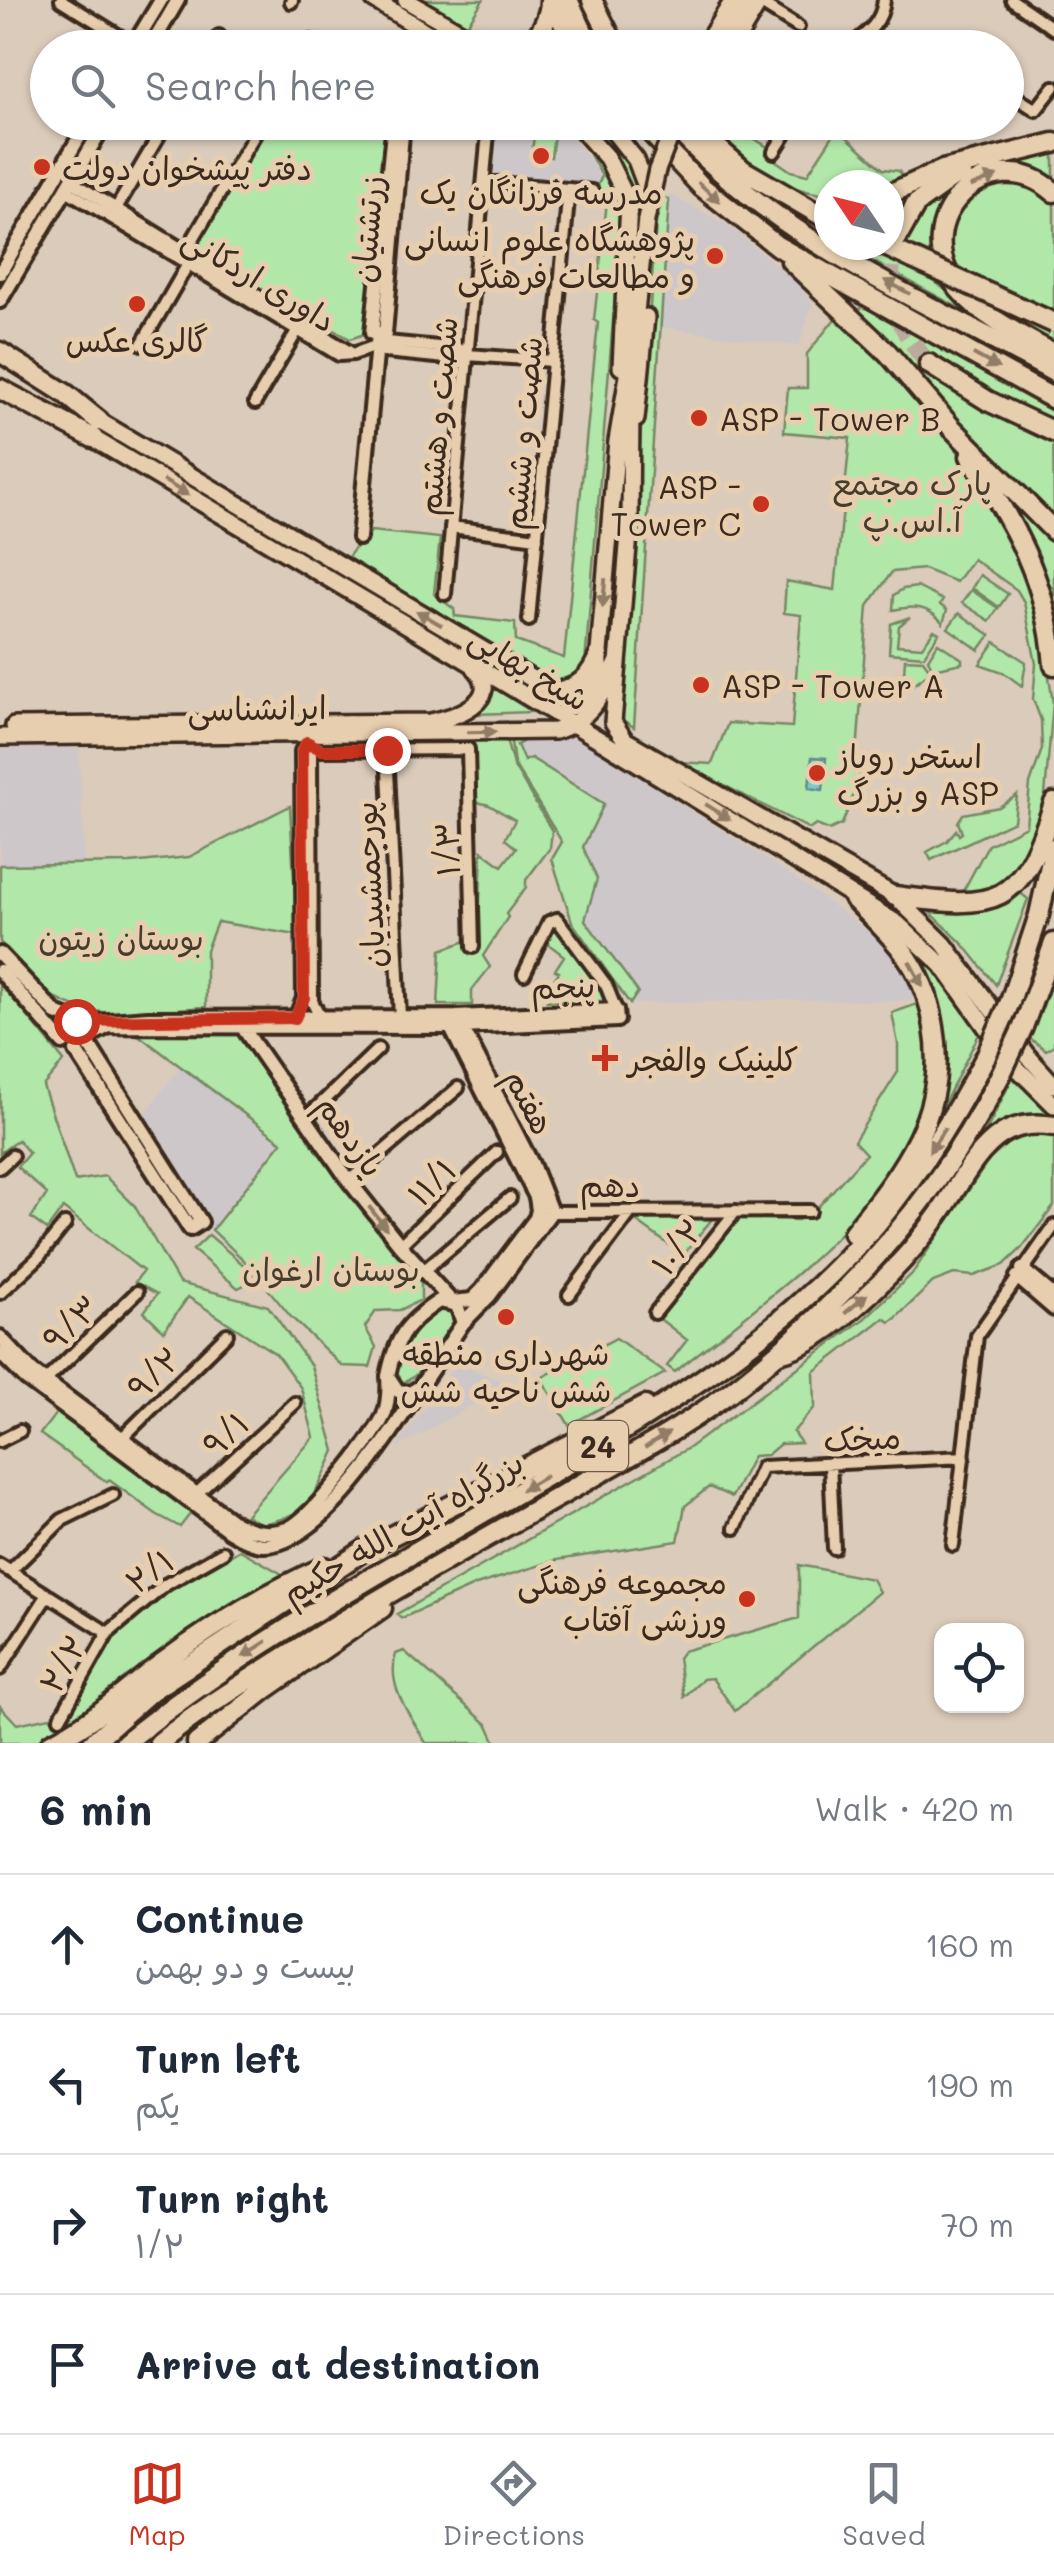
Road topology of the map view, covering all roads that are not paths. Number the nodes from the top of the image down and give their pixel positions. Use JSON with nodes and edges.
{"nodes":[{"id":1,"x":61,"y":0,"type":"edge"},
{"id":2,"x":161,"y":0,"type":"edge"},
{"id":3,"x":178,"y":0,"type":"edge"},
{"id":4,"x":374,"y":0,"type":"edge"},
{"id":5,"x":406,"y":0,"type":"edge"},
{"id":6,"x":551,"y":0,"type":"edge"},
{"id":7,"x":568,"y":0,"type":"edge"},
{"id":8,"x":592,"y":0,"type":"edge"},
{"id":9,"x":735,"y":0,"type":"edge"},
{"id":10,"x":884,"y":0,"type":"edge"},
{"id":11,"x":1012,"y":0,"type":"edge"},
{"id":12,"x":755,"y":1,"type":"edge"},
{"id":13,"x":404,"y":19,"type":"junction"},
{"id":14,"x":798,"y":27,"type":"dead end"},
{"id":15,"x":1054,"y":29,"type":"edge"},
{"id":16,"x":108,"y":30,"type":"edge"},
{"id":17,"x":144,"y":30,"type":"edge"},
{"id":18,"x":160,"y":30,"type":"edge"},
{"id":19,"x":403,"y":30,"type":"edge"},
{"id":20,"x":422,"y":30,"type":"edge"},
{"id":21,"x":457,"y":30,"type":"edge"},
{"id":22,"x":542,"y":30,"type":"edge"},
{"id":23,"x":565,"y":30,"type":"edge"},
{"id":24,"x":582,"y":30,"type":"edge"},
{"id":25,"x":607,"y":30,"type":"edge"},
{"id":26,"x":716,"y":30,"type":"edge"},
{"id":27,"x":732,"y":30,"type":"edge"},
{"id":28,"x":740,"y":30,"type":"edge"},
{"id":29,"x":872,"y":30,"type":"edge"},
{"id":30,"x":1054,"y":87,"type":"edge"},
{"id":31,"x":1024,"y":102,"type":"edge"},
{"id":32,"x":80,"y":140,"type":"edge"},
{"id":33,"x":93,"y":140,"type":"edge"},
{"id":34,"x":157,"y":140,"type":"edge"},
{"id":35,"x":252,"y":140,"type":"edge"},
{"id":36,"x":392,"y":140,"type":"edge"},
{"id":37,"x":401,"y":140,"type":"edge"},
{"id":38,"x":488,"y":140,"type":"edge"},
{"id":39,"x":590,"y":140,"type":"edge"},
{"id":40,"x":621,"y":140,"type":"edge"},
{"id":41,"x":643,"y":140,"type":"edge"},
{"id":42,"x":657,"y":140,"type":"edge"},
{"id":43,"x":667,"y":140,"type":"edge"},
{"id":44,"x":690,"y":140,"type":"edge"},
{"id":45,"x":708,"y":140,"type":"edge"},
{"id":46,"x":715,"y":140,"type":"edge"},
{"id":47,"x":781,"y":140,"type":"edge"},
{"id":48,"x":1054,"y":142,"type":"edge"},
{"id":49,"x":774,"y":152,"type":"dead end"},
{"id":50,"x":722,"y":153,"type":"junction"},
{"id":51,"x":1000,"y":154,"type":"junction"},
{"id":52,"x":670,"y":155,"type":"junction"},
{"id":53,"x":62,"y":182,"type":"junction"},
{"id":54,"x":484,"y":182,"type":"junction"},
{"id":55,"x":904,"y":187,"type":"edge"},
{"id":56,"x":772,"y":189,"type":"junction"},
{"id":57,"x":569,"y":190,"type":"junction"},
{"id":58,"x":592,"y":191,"type":"dead end"},
{"id":59,"x":1054,"y":192,"type":"edge"},
{"id":60,"x":814,"y":200,"type":"edge"},
{"id":61,"x":814,"y":212,"type":"edge"},
{"id":62,"x":114,"y":213,"type":"junction"},
{"id":63,"x":650,"y":220,"type":"junction"},
{"id":64,"x":904,"y":221,"type":"edge"},
{"id":65,"x":777,"y":246,"type":"junction"},
{"id":66,"x":904,"y":253,"type":"edge"},
{"id":67,"x":187,"y":258,"type":"junction"},
{"id":68,"x":4,"y":275,"type":"edge"},
{"id":69,"x":0,"y":302,"type":"edge"},
{"id":70,"x":1054,"y":323,"type":"edge"},
{"id":71,"x":300,"y":326,"type":"junction"},
{"id":72,"x":377,"y":340,"type":"junction"},
{"id":73,"x":142,"y":344,"type":"dead end"},
{"id":74,"x":0,"y":352,"type":"edge"},
{"id":75,"x":467,"y":355,"type":"junction"},
{"id":76,"x":1049,"y":360,"type":"edge"},
{"id":77,"x":0,"y":362,"type":"edge"},
{"id":78,"x":553,"y":362,"type":"junction"},
{"id":79,"x":930,"y":364,"type":"tunnel mouth"},
{"id":80,"x":0,"y":381,"type":"edge"},
{"id":81,"x":0,"y":389,"type":"edge"},
{"id":82,"x":1047,"y":396,"type":"edge"},
{"id":83,"x":255,"y":404,"type":"dead end"},
{"id":84,"x":951,"y":426,"type":"junction"},
{"id":85,"x":96,"y":429,"type":"junction"},
{"id":86,"x":1054,"y":432,"type":"edge"},
{"id":87,"x":624,"y":444,"type":"junction"},
{"id":88,"x":611,"y":521,"type":"junction"},
{"id":89,"x":630,"y":523,"type":"junction"},
{"id":90,"x":1047,"y":524,"type":"edge"},
{"id":91,"x":451,"y":527,"type":"junction"},
{"id":92,"x":359,"y":538,"type":"dead end"},
{"id":93,"x":537,"y":538,"type":"junction"},
{"id":94,"x":317,"y":552,"type":"junction"},
{"id":95,"x":308,"y":568,"type":"junction"},
{"id":96,"x":445,"y":594,"type":"dead end"},
{"id":97,"x":529,"y":620,"type":"dead end"},
{"id":98,"x":618,"y":661,"type":"junction"},
{"id":99,"x":468,"y":662,"type":"junction"},
{"id":100,"x":1054,"y":664,"type":"edge"},
{"id":101,"x":518,"y":670,"type":"junction"},
{"id":102,"x":613,"y":722,"type":"junction"},
{"id":103,"x":0,"y":726,"type":"edge"},
{"id":104,"x":574,"y":726,"type":"junction"},
{"id":105,"x":85,"y":730,"type":"junction"},
{"id":106,"x":306,"y":733,"type":"junction"},
{"id":107,"x":0,"y":737,"type":"edge"},
{"id":108,"x":605,"y":743,"type":"junction"},
{"id":109,"x":387,"y":750,"type":"junction"},
{"id":110,"x":1054,"y":802,"type":"edge"},
{"id":111,"x":1054,"y":848,"type":"edge"},
{"id":112,"x":894,"y":896,"type":"junction"},
{"id":113,"x":854,"y":899,"type":"junction"},
{"id":114,"x":1054,"y":943,"type":"edge"},
{"id":115,"x":474,"y":947,"type":"dead end"},
{"id":116,"x":0,"y":954,"type":"edge"},
{"id":117,"x":0,"y":971,"type":"edge"},
{"id":118,"x":524,"y":974,"type":"dead end"},
{"id":119,"x":616,"y":1010,"type":"joint"},
{"id":120,"x":400,"y":1017,"type":"junction"},
{"id":121,"x":295,"y":1018,"type":"junction"},
{"id":122,"x":321,"y":1018,"type":"junction"},
{"id":123,"x":240,"y":1021,"type":"junction"},
{"id":124,"x":454,"y":1022,"type":"junction"},
{"id":125,"x":1015,"y":1027,"type":"junction"},
{"id":126,"x":79,"y":1036,"type":"junction"},
{"id":127,"x":378,"y":1049,"type":"dead end"},
{"id":128,"x":991,"y":1049,"type":"junction"},
{"id":129,"x":1054,"y":1085,"type":"edge"},
{"id":130,"x":458,"y":1088,"type":"dead end"},
{"id":131,"x":1054,"y":1105,"type":"edge"},
{"id":132,"x":306,"y":1118,"type":"junction"},
{"id":133,"x":1054,"y":1126,"type":"edge"},
{"id":134,"x":497,"y":1152,"type":"dead end"},
{"id":135,"x":12,"y":1156,"type":"dead end"},
{"id":136,"x":0,"y":1168,"type":"edge"},
{"id":137,"x":350,"y":1181,"type":"junction"},
{"id":138,"x":510,"y":1198,"type":"dead end"},
{"id":139,"x":544,"y":1211,"type":"junction"},
{"id":140,"x":736,"y":1211,"type":"junction"},
{"id":141,"x":810,"y":1211,"type":"dead end"},
{"id":142,"x":632,"y":1212,"type":"junction"},
{"id":143,"x":66,"y":1224,"type":"dead end"},
{"id":144,"x":1054,"y":1226,"type":"edge"},
{"id":145,"x":400,"y":1245,"type":"junction"},
{"id":146,"x":1020,"y":1273,"type":"junction"},
{"id":147,"x":426,"y":1275,"type":"junction"},
{"id":148,"x":137,"y":1292,"type":"dead end"},
{"id":149,"x":0,"y":1293,"type":"edge"},
{"id":150,"x":569,"y":1296,"type":"dead end"},
{"id":151,"x":1054,"y":1296,"type":"edge"},
{"id":152,"x":452,"y":1302,"type":"junction"},
{"id":153,"x":1054,"y":1309,"type":"edge"},
{"id":154,"x":423,"y":1312,"type":"junction"},
{"id":155,"x":656,"y":1313,"type":"dead end"},
{"id":156,"x":463,"y":1323,"type":"junction"},
{"id":157,"x":769,"y":1326,"type":"junction"},
{"id":158,"x":227,"y":1334,"type":"dead end"},
{"id":159,"x":0,"y":1336,"type":"edge"},
{"id":160,"x":0,"y":1353,"type":"edge"},
{"id":161,"x":774,"y":1354,"type":"junction"},
{"id":162,"x":388,"y":1376,"type":"junction"},
{"id":163,"x":42,"y":1385,"type":"junction"},
{"id":164,"x":696,"y":1385,"type":"junction"},
{"id":165,"x":420,"y":1387,"type":"junction"},
{"id":166,"x":295,"y":1403,"type":"dead end"},
{"id":167,"x":20,"y":1430,"type":"dead end"},
{"id":168,"x":0,"y":1441,"type":"edge"},
{"id":169,"x":118,"y":1442,"type":"junction"},
{"id":170,"x":964,"y":1457,"type":"junction"},
{"id":171,"x":830,"y":1464,"type":"junction"},
{"id":172,"x":113,"y":1494,"type":"dead end"},
{"id":173,"x":192,"y":1497,"type":"junction"},
{"id":174,"x":734,"y":1528,"type":"dead end"},
{"id":175,"x":953,"y":1545,"type":"dead end"},
{"id":176,"x":834,"y":1548,"type":"dead end"},
{"id":177,"x":366,"y":1549,"type":"junction"},
{"id":178,"x":223,"y":1552,"type":"dead end"},
{"id":179,"x":5,"y":1568,"type":"edge"},
{"id":180,"x":420,"y":1575,"type":"junction"},
{"id":181,"x":46,"y":1596,"type":"junction"},
{"id":182,"x":108,"y":1634,"type":"junction"},
{"id":183,"x":0,"y":1668,"type":"edge"},
{"id":184,"x":60,"y":1718,"type":"dead end"},
{"id":185,"x":51,"y":1743,"type":"edge"},
{"id":186,"x":92,"y":1743,"type":"edge"},
{"id":187,"x":125,"y":1743,"type":"edge"},
{"id":188,"x":159,"y":1743,"type":"edge"},
{"id":189,"x":197,"y":1743,"type":"edge"}],
"edges":[{"from":1,"to":16,"type":"street"},
{"from":2,"to":17,"type":"street"},
{"from":3,"to":18,"type":"street"},
{"from":4,"to":13,"type":"main road"},
{"from":5,"to":21,"type":"main road"},
{"from":6,"to":22,"type":"highway"},
{"from":6,"to":23,"type":"highway"},
{"from":7,"to":24,"type":"highway"},
{"from":8,"to":25,"type":"highway"},
{"from":9,"to":26,"type":"highway"},
{"from":10,"to":29,"type":"street"},
{"from":11,"to":15,"type":"street"},
{"from":12,"to":14,"type":"street"},
{"from":12,"to":27,"type":"main road"},
{"from":12,"to":28,"type":"highway"},
{"from":13,"to":19,"type":"street"},
{"from":13,"to":20,"type":"main road"},
{"from":30,"to":31,"type":"street"},
{"from":32,"to":53,"type":"street"},
{"from":33,"to":53,"type":"street"},
{"from":34,"to":62,"type":"street"},
{"from":35,"to":67,"type":"street"},
{"from":36,"to":72,"type":"street","name":"زرتشتیان"},
{"from":37,"to":72,"type":"street","name":"زرتشتیان"},
{"from":38,"to":54,"type":"street","name":"شصت و هشتم"},
{"from":39,"to":87,"type":"main road"},
{"from":40,"to":63,"type":"main road"},
{"from":41,"to":52,"type":"highway"},
{"from":42,"to":52,"type":"highway"},
{"from":43,"to":63,"type":"main road","bridge":true},
{"from":76,"to":44,"type":"highway","one_way":true},
{"from":45,"to":50,"type":"highway"},
{"from":46,"to":50,"type":"highway"},
{"from":47,"to":49,"type":"street"},
{"from":48,"to":51,"type":"highway"},
{"from":50,"to":56,"type":"highway"},
{"from":51,"to":55,"type":"highway"},
{"from":51,"to":64,"type":"highway"},
{"from":52,"to":65,"type":"highway","one_way":true},
{"from":53,"to":62,"type":"street","name":"داوری اردکانی"},
{"from":53,"to":68,"type":"street"},
{"from":54,"to":57,"type":"street"},
{"from":54,"to":75,"type":"street","name":"شصت و هشتم"},
{"from":56,"to":60,"type":"highway"},
{"from":56,"to":61,"type":"highway"},
{"from":57,"to":58,"type":"street"},
{"from":57,"to":78,"type":"street","name":"شصت و ششم"},
{"from":76,"to":59,"type":"highway","one_way":true},
{"from":62,"to":67,"type":"street","name":"داوری اردکانی"},
{"from":63,"to":87,"type":"main road"},
{"from":63,"to":87,"type":"main road"},
{"from":65,"to":82,"type":"highway","one_way":true},
{"from":65,"to":84,"type":"highway"},
{"from":66,"to":70,"type":"highway","bridge":true},
{"from":67,"to":71,"type":"street","name":"داوری اردکانی"},
{"from":67,"to":73,"type":"street"},
{"from":68,"to":69,"type":"street"},
{"from":71,"to":72,"type":"street","name":"داوری اردکانی"},
{"from":71,"to":83,"type":"street"},
{"from":72,"to":75,"type":"street"},
{"from":72,"to":92,"type":"street","name":"زرتشتیان"},
{"from":74,"to":85,"type":"highway"},
{"from":75,"to":78,"type":"street"},
{"from":75,"to":91,"type":"street","name":"شصت و هشتم"},
{"from":77,"to":85,"type":"main road","name":"شیخ بهایی"},
{"from":78,"to":93,"type":"street","name":"شصت و ششم"},
{"from":79,"to":86,"type":"highway"},
{"from":80,"to":85,"type":"main road","name":"شیخ بهایی"},
{"from":81,"to":85,"type":"highway"},
{"from":84,"to":90,"type":"highway"},
{"from":84,"to":100,"type":"highway"},
{"from":85,"to":94,"type":"main road","name":"شیخ بهایی"},
{"from":85,"to":95,"type":"main road","name":"شیخ بهایی","one_way":true},
{"from":87,"to":88,"type":"main road"},
{"from":87,"to":89,"type":"main road"},
{"from":88,"to":89,"type":"main road"},
{"from":88,"to":101,"type":"main road","name":"شیخ بهایی","one_way":true},
{"from":89,"to":98,"type":"main road"},
{"from":91,"to":93,"type":"street"},
{"from":91,"to":96,"type":"street","name":"شصت و هشتم"},
{"from":93,"to":97,"type":"street","name":"شصت و ششم"},
{"from":94,"to":95,"type":"main road"},
{"from":101,"to":94,"type":"main road","name":"شیخ بهایی","one_way":true},
{"from":95,"to":99,"type":"main road","name":"شیخ بهایی"},
{"from":98,"to":102,"type":"main road"},
{"from":98,"to":104,"type":"main road"},
{"from":99,"to":104,"type":"main road","name":"شیخ بهایی"},
{"from":99,"to":106,"type":"main road","name":"ایرانشناسی"},
{"from":101,"to":104,"type":"main road"},
{"from":102,"to":108,"type":"main road"},
{"from":102,"to":112,"type":"main road","name":"شیخ بهایی"},
{"from":103,"to":105,"type":"main road","name":"ایرانشناسی"},
{"from":106,"to":104,"type":"main road","name":"ایرانشناسی","one_way":true},
{"from":104,"to":108,"type":"main road","name":"شیخ بهایی"},
{"from":105,"to":106,"type":"main road","name":"ایرانشناسی"},
{"from":105,"to":107,"type":"main road","name":"ایرانشناسی"},
{"from":106,"to":109,"type":"street"},
{"from":106,"to":121,"type":"street"},
{"from":106,"to":122,"type":"street"},
{"from":108,"to":113,"type":"main road","name":"شیخ بهایی","one_way":true},
{"from":109,"to":115,"type":"street","name":"۱/۳"},
{"from":109,"to":120,"type":"street","name":"پورجمشیدیان"},
{"from":110,"to":112,"type":"highway"},
{"from":111,"to":128,"type":"highway","number":"24","bridge":true},
{"from":112,"to":125,"type":"main road","name":"شیخ بهایی"},
{"from":113,"to":128,"type":"main road","name":"شیخ بهایی"},
{"from":113,"to":157,"type":"highway","one_way":true},
{"from":114,"to":125,"type":"highway","number":"24"},
{"from":116,"to":126,"type":"street"},
{"from":117,"to":126,"type":"street"},
{"from":118,"to":119,"type":"street"},
{"from":119,"to":124,"type":"street","name":"پنجم"},
{"from":120,"to":122,"type":"street"},
{"from":120,"to":124,"type":"street"},
{"from":121,"to":122,"type":"street"},
{"from":121,"to":123,"type":"street"},
{"from":123,"to":124,"type":"street"},
{"from":123,"to":126,"type":"street"},
{"from":123,"to":132,"type":"street","name":"یازدهم"},
{"from":124,"to":139,"type":"street","name":"هفتم"},
{"from":125,"to":129,"type":"main road","name":"شیخ بهایی"},
{"from":125,"to":161,"type":"highway","name":"بزرگراه آیت الله حکیم","number":"24","bridge":true},
{"from":126,"to":126,"type":"street"},
{"from":127,"to":132,"type":"street"},
{"from":128,"to":131,"type":"main road","name":"شیخ بهایی"},
{"from":128,"to":157,"type":"highway","name":"بزرگراه آیت الله حکیم","number":"24","one_way":true},
{"from":130,"to":137,"type":"street"},
{"from":132,"to":137,"type":"street","name":"یازدهم"},
{"from":161,"to":133,"type":"highway","one_way":true},
{"from":134,"to":145,"type":"street","name":"۱۱/۱"},
{"from":135,"to":136,"type":"street"},
{"from":137,"to":145,"type":"street","name":"یازدهم","one_way":true},
{"from":138,"to":147,"type":"street"},
{"from":139,"to":142,"type":"street","name":"دهم"},
{"from":139,"to":152,"type":"street","name":"دهم"},
{"from":139,"to":156,"type":"street","name":"دهم"},
{"from":140,"to":141,"type":"street","name":"دهم"},
{"from":140,"to":142,"type":"street","name":"دهم"},
{"from":140,"to":155,"type":"street","name":"۱۰/۲"},
{"from":142,"to":150,"type":"street"},
{"from":143,"to":149,"type":"street"},
{"from":144,"to":146,"type":"street"},
{"from":145,"to":147,"type":"street","name":"یازدهم"},
{"from":146,"to":151,"type":"street"},
{"from":146,"to":153,"type":"street"},
{"from":146,"to":170,"type":"street"},
{"from":147,"to":152,"type":"street","name":"یازدهم"},
{"from":147,"to":154,"type":"street"},
{"from":148,"to":163,"type":"street","name":"۹/۳"},
{"from":152,"to":154,"type":"street","name":"دهم"},
{"from":152,"to":156,"type":"street","name":"یازدهم"},
{"from":154,"to":162,"type":"street"},
{"from":156,"to":165,"type":"street","name":"دهم"},
{"from":157,"to":164,"type":"highway","name":"بزرگراه آیت الله حکیم","number":"24"},
{"from":158,"to":169,"type":"street","name":"۹/۲"},
{"from":159,"to":163,"type":"street"},
{"from":160,"to":163,"type":"street"},
{"from":180,"to":161,"type":"highway","name":"بزرگراه آیت الله حکیم","number":"24","one_way":true},
{"from":162,"to":165,"type":"street"},
{"from":162,"to":173,"type":"street"},
{"from":163,"to":169,"type":"street"},
{"from":164,"to":177,"type":"highway"},
{"from":164,"to":187,"type":"highway","name":"بزرگراه آیت الله حکیم","number":"24","one_way":true},
{"from":165,"to":173,"type":"street","name":"دهم"},
{"from":166,"to":173,"type":"street","name":"۹/۱"},
{"from":167,"to":168,"type":"street"},
{"from":169,"to":173,"type":"street"},
{"from":170,"to":171,"type":"street","name":"میخک"},
{"from":170,"to":175,"type":"street"},
{"from":171,"to":174,"type":"street","name":"میخک"},
{"from":171,"to":176,"type":"street"},
{"from":172,"to":179,"type":"street"},
{"from":177,"to":185,"type":"highway"},
{"from":177,"to":186,"type":"highway"},
{"from":178,"to":182,"type":"street","name":"۲/۱"},
{"from":179,"to":181,"type":"street"},
{"from":180,"to":188,"type":"highway","name":"بزرگراه آیت الله حکیم","number":"24"},
{"from":180,"to":189,"type":"highway"},
{"from":181,"to":182,"type":"street"},
{"from":181,"to":183,"type":"street"},
{"from":182,"to":184,"type":"street","name":"۲/۲"}]}
